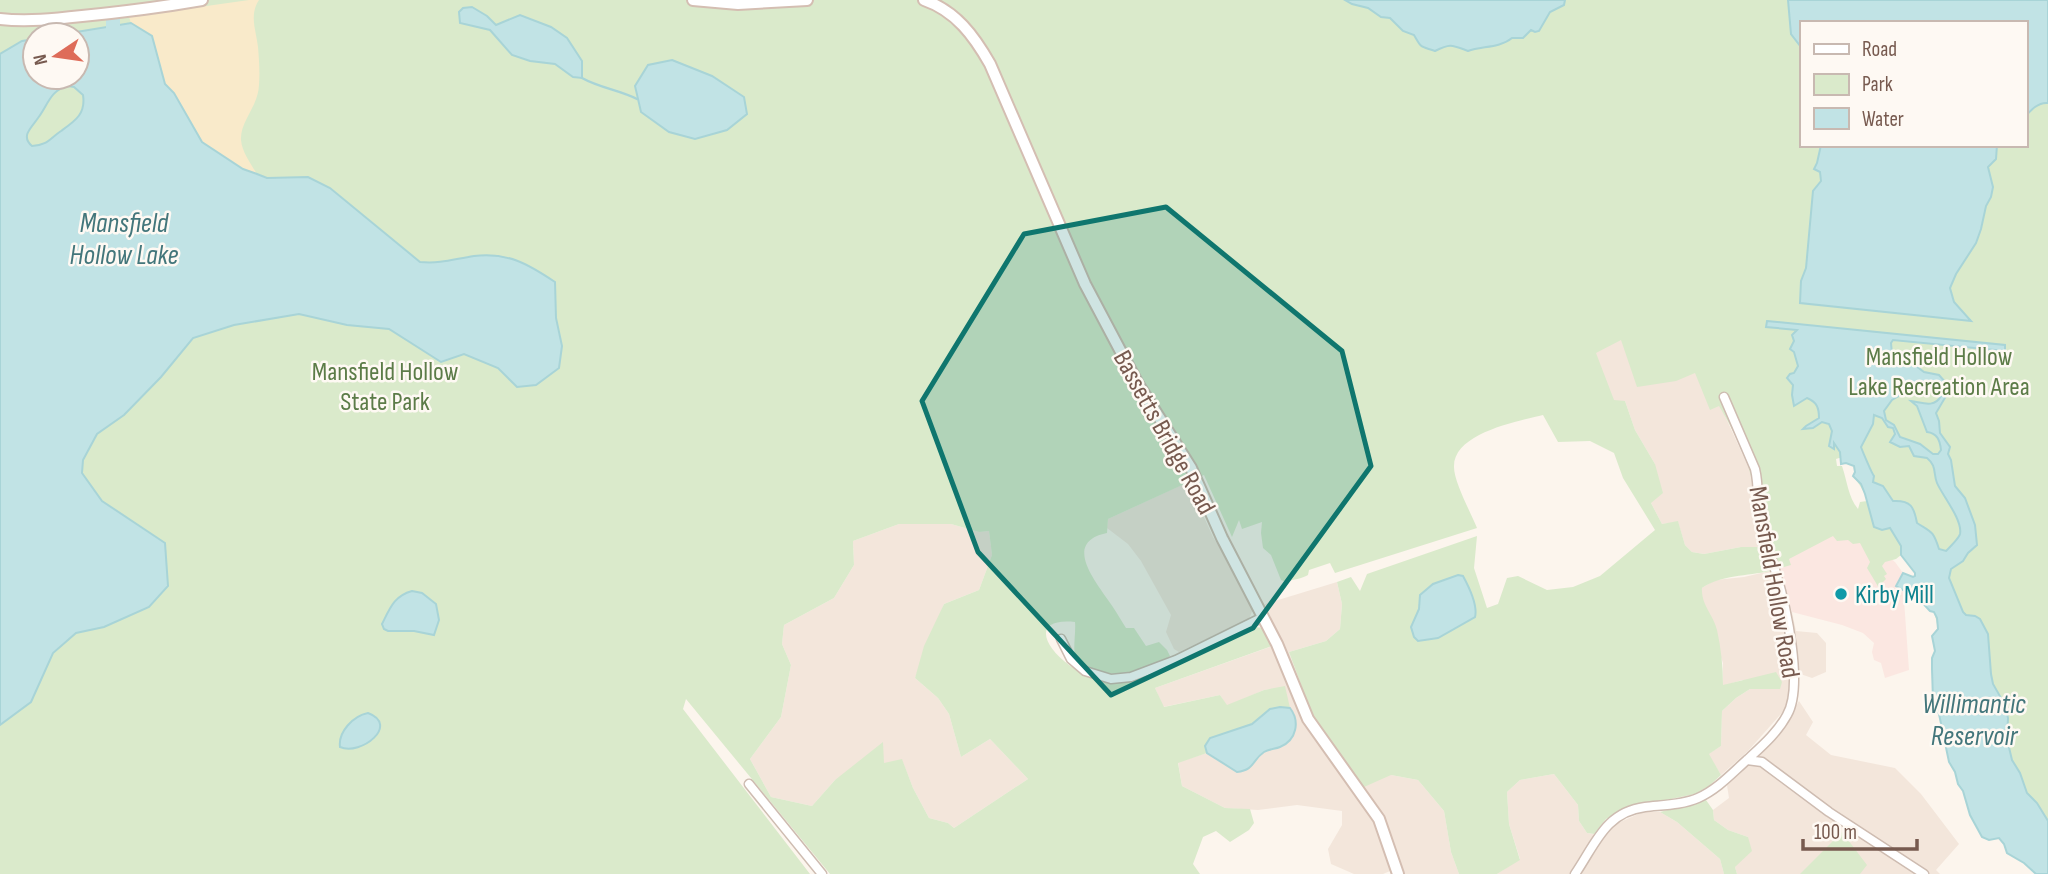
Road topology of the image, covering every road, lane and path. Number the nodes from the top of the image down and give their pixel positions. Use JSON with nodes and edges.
{"nodes":[{"id":1,"x":202,"y":0,"type":"edge"},
{"id":2,"x":693,"y":0,"type":"edge"},
{"id":3,"x":807,"y":0,"type":"edge"},
{"id":4,"x":924,"y":0,"type":"edge"},
{"id":5,"x":0,"y":19,"type":"edge"},
{"id":6,"x":1724,"y":397,"type":"dead end"},
{"id":7,"x":1263,"y":617,"type":"junction"},
{"id":8,"x":1061,"y":639,"type":"dead end"},
{"id":9,"x":1761,"y":747,"type":"junction"},
{"id":10,"x":1747,"y":760,"type":"junction"},
{"id":11,"x":1762,"y":762,"type":"junction"},
{"id":12,"x":750,"y":784,"type":"dead end"},
{"id":13,"x":822,"y":874,"type":"edge"},
{"id":14,"x":1398,"y":874,"type":"edge"},
{"id":15,"x":1575,"y":874,"type":"edge"},
{"id":16,"x":1924,"y":874,"type":"edge"}],
"edges":[{"from":1,"to":5,"type":"street"},
{"from":2,"to":3,"type":"street"},
{"from":4,"to":7,"type":"street","name":"Bassetts Bridge Road"},
{"from":6,"to":9,"type":"street","name":"Mansfield Hollow Road"},
{"from":7,"to":8,"type":"street"},
{"from":7,"to":14,"type":"street","name":"Bassetts Bridge Road"},
{"from":9,"to":10,"type":"street","name":"Mansfield Hollow Road"},
{"from":9,"to":11,"type":"street"},
{"from":10,"to":11,"type":"street"},
{"from":10,"to":15,"type":"street","name":"Mansfield Hollow Road"},
{"from":11,"to":16,"type":"street"},
{"from":12,"to":13,"type":"street"}]}
